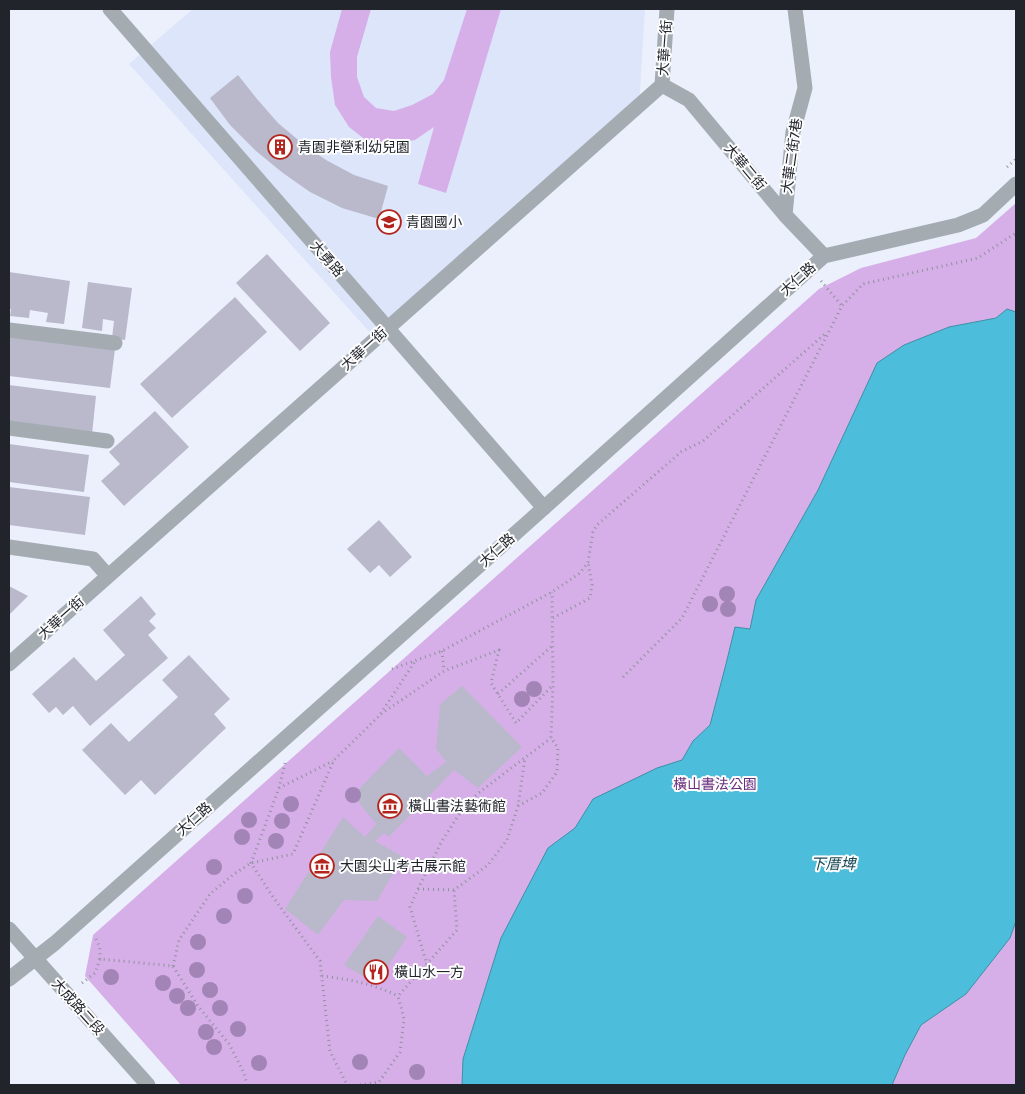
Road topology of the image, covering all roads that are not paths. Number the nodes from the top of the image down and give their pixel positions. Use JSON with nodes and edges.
{"nodes":[{"id":1,"x":110,"y":9,"type":"edge"},
{"id":2,"x":667,"y":9,"type":"edge"},
{"id":3,"x":796,"y":9,"type":"edge"},
{"id":4,"x":662,"y":85,"type":"junction"},
{"id":5,"x":1016,"y":184,"type":"edge"},
{"id":6,"x":785,"y":215,"type":"junction"},
{"id":7,"x":824,"y":256,"type":"junction"},
{"id":8,"x":387,"y":328,"type":"junction"},
{"id":9,"x":9,"y":330,"type":"edge"},
{"id":10,"x":115,"y":343,"type":"dead end"},
{"id":11,"x":9,"y":428,"type":"edge"},
{"id":12,"x":107,"y":440,"type":"dead end"},
{"id":13,"x":544,"y":508,"type":"junction"},
{"id":14,"x":9,"y":547,"type":"edge"},
{"id":15,"x":108,"y":576,"type":"junction"},
{"id":16,"x":9,"y":664,"type":"edge"},
{"id":17,"x":9,"y":929,"type":"edge"},
{"id":18,"x":35,"y":958,"type":"junction"},
{"id":19,"x":9,"y":979,"type":"edge"},
{"id":20,"x":148,"y":1085,"type":"edge"}],
"edges":[{"from":1,"to":8,"type":"street","name":"大勇路"},
{"from":2,"to":4,"type":"street","name":"大華一街"},
{"from":3,"to":6,"type":"street","name":"大華二街7巷"},
{"from":4,"to":6,"type":"street","name":"大華二街"},
{"from":4,"to":8,"type":"street","name":"大華一街"},
{"from":5,"to":7,"type":"street","name":"大仁路"},
{"from":6,"to":7,"type":"street","name":"大華二街"},
{"from":7,"to":13,"type":"street","name":"大仁路"},
{"from":8,"to":13,"type":"street","name":"大勇路"},
{"from":8,"to":15,"type":"street","name":"大華一街"},
{"from":9,"to":10,"type":"street"},
{"from":11,"to":12,"type":"street"},
{"from":13,"to":18,"type":"street","name":"大仁路"},
{"from":14,"to":15,"type":"street"},
{"from":15,"to":16,"type":"street","name":"大華一街"},
{"from":17,"to":18,"type":"street","name":"大成路二段"},
{"from":18,"to":19,"type":"street","name":"大仁路"},
{"from":18,"to":20,"type":"street","name":"大成路二段"}]}
